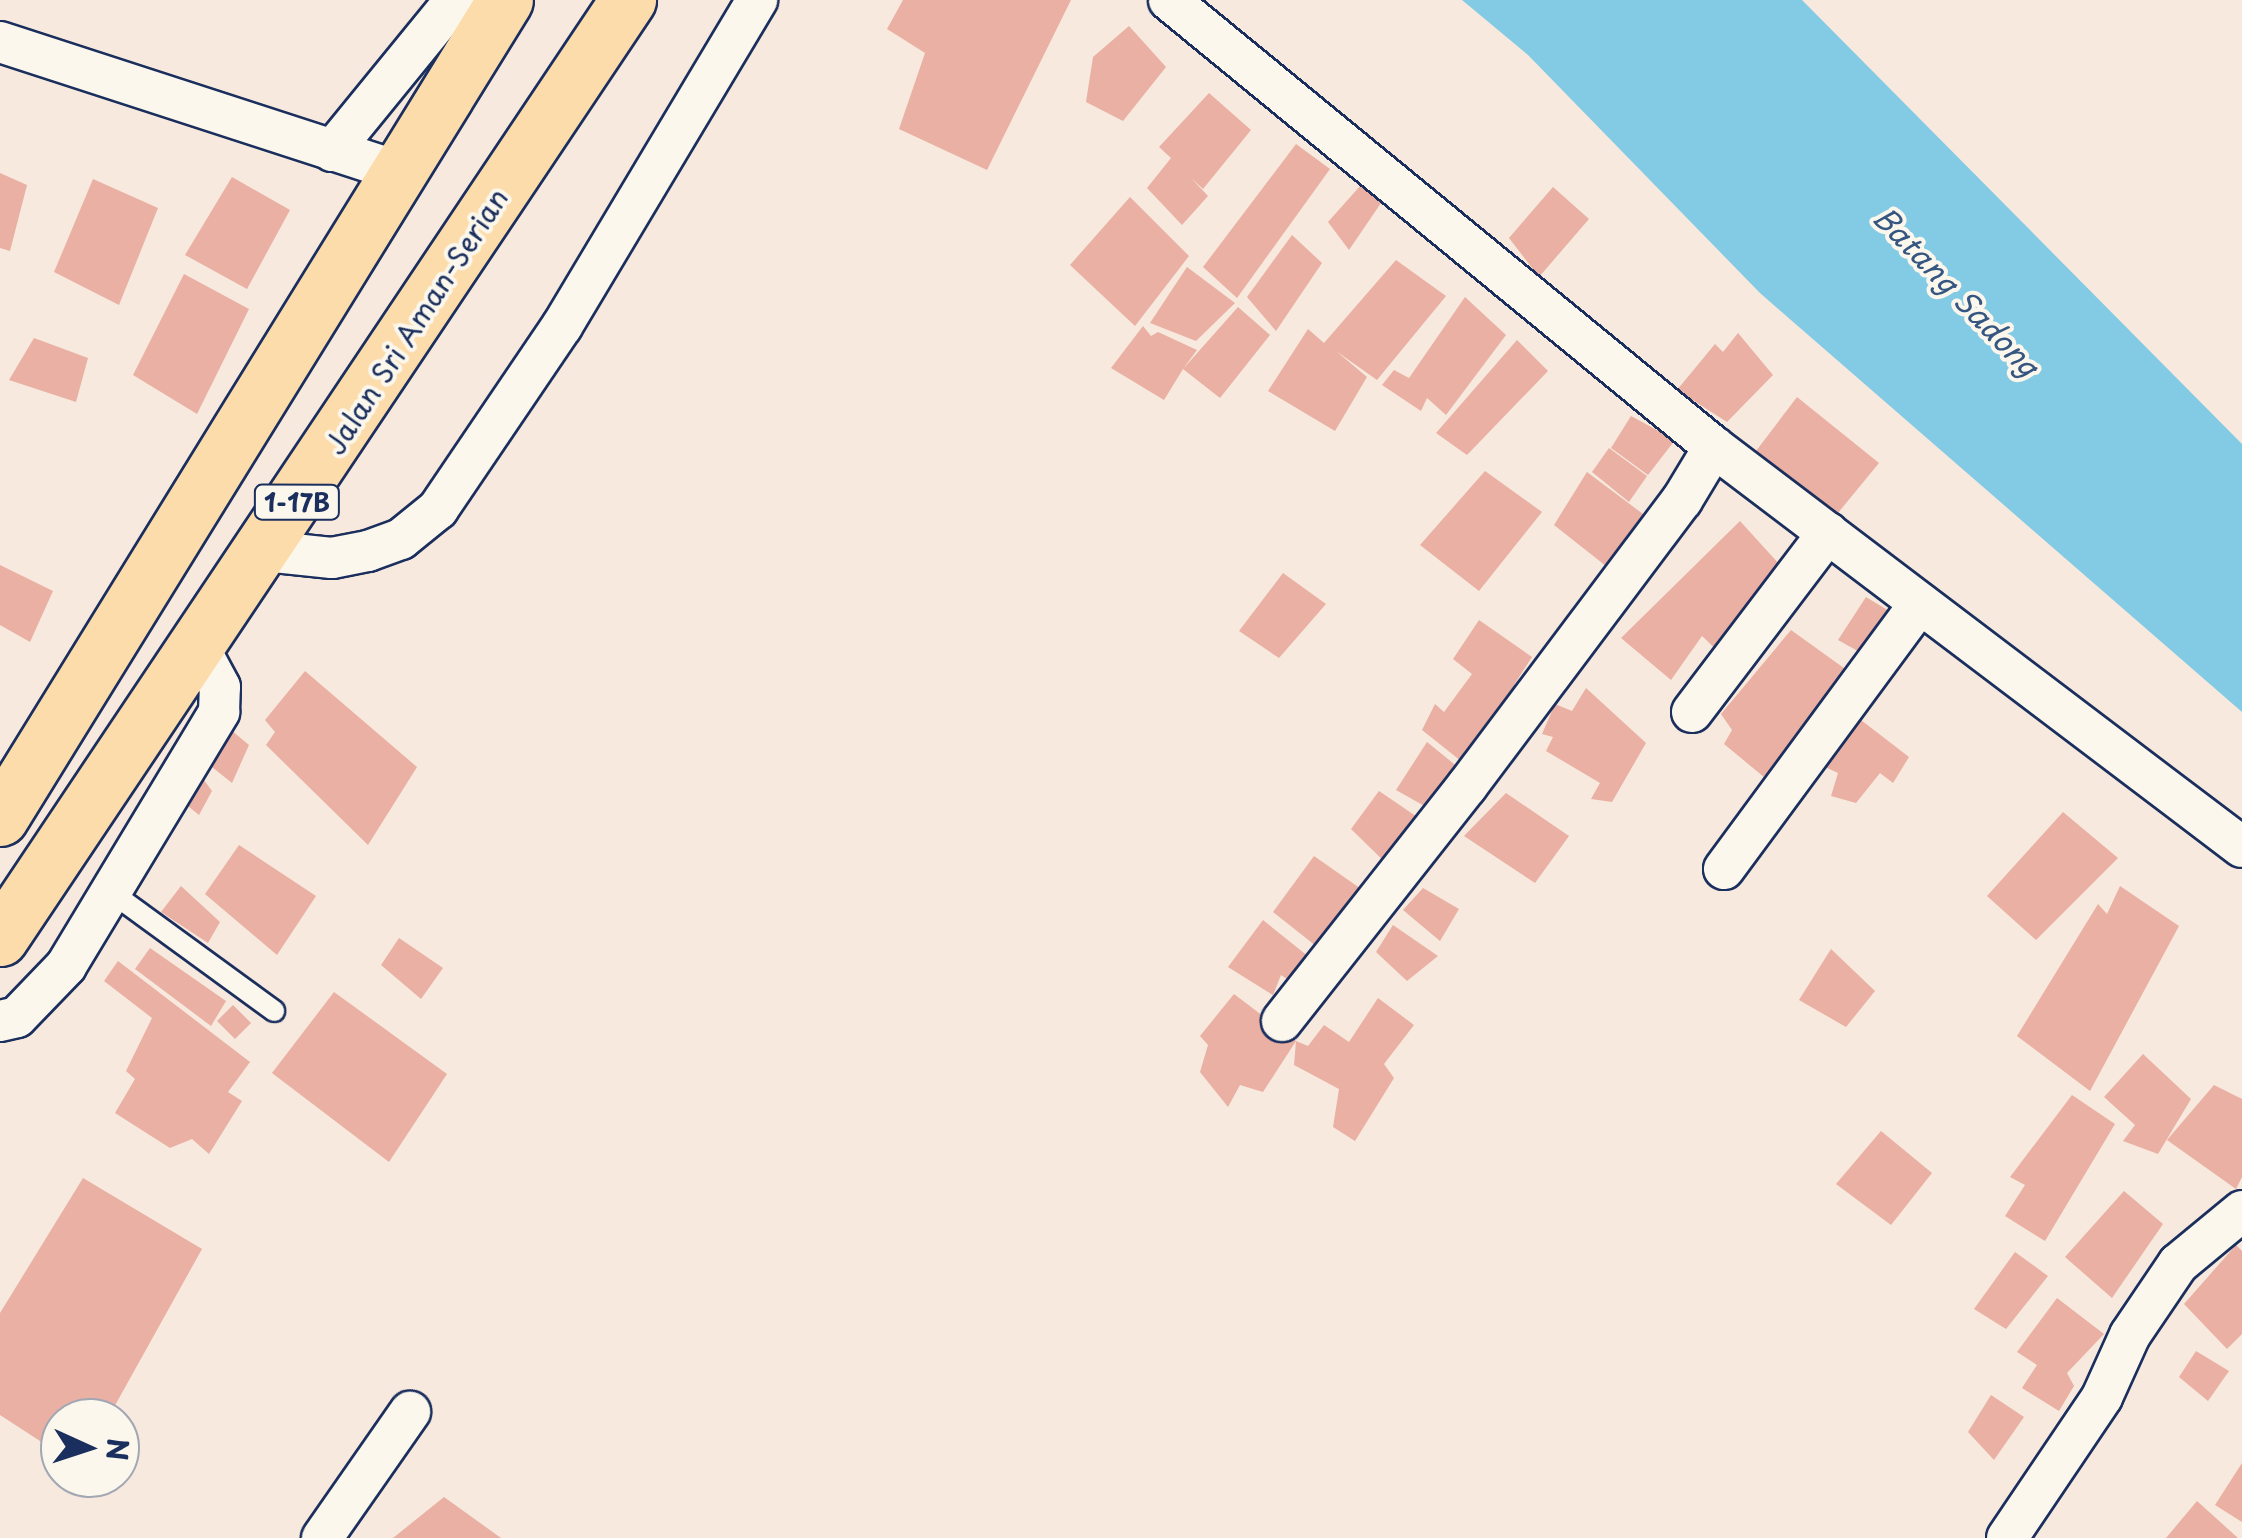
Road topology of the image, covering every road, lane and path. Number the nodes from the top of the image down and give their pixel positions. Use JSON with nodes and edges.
{"nodes":[{"id":1,"x":628,"y":0,"type":"edge"},
{"id":2,"x":757,"y":0,"type":"edge"},
{"id":3,"x":1169,"y":0,"type":"edge"},
{"id":4,"x":482,"y":10,"type":"edge"},
{"id":5,"x":0,"y":42,"type":"edge"},
{"id":6,"x":332,"y":150,"type":"junction"},
{"id":7,"x":400,"y":172,"type":"junction"},
{"id":8,"x":1714,"y":447,"type":"junction"},
{"id":9,"x":1828,"y":533,"type":"junction"},
{"id":10,"x":265,"y":551,"type":"junction"},
{"id":11,"x":1920,"y":603,"type":"junction"},
{"id":12,"x":199,"y":648,"type":"junction"},
{"id":13,"x":1692,"y":712,"type":"dead end"},
{"id":14,"x":0,"y":818,"type":"edge"},
{"id":15,"x":2242,"y":847,"type":"edge"},
{"id":16,"x":1724,"y":869,"type":"dead end"},
{"id":17,"x":111,"y":892,"type":"junction"},
{"id":18,"x":0,"y":938,"type":"edge"},
{"id":19,"x":274,"y":1011,"type":"dead end"},
{"id":20,"x":0,"y":1021,"type":"edge"},
{"id":21,"x":1282,"y":1021,"type":"dead end"},
{"id":22,"x":2242,"y":1212,"type":"edge"},
{"id":23,"x":410,"y":1412,"type":"dead end"},
{"id":24,"x":322,"y":1538,"type":"edge"},
{"id":25,"x":2008,"y":1538,"type":"edge"}],
"edges":[{"from":1,"to":10,"type":"highway","name":"Jalan Sri Aman-Serian","number":"1-17B"},
{"from":2,"to":10,"type":"street"},
{"from":3,"to":8,"type":"street"},
{"from":4,"to":6,"type":"street"},
{"from":4,"to":7,"type":"highway","number":"1-17B"},
{"from":5,"to":6,"type":"street"},
{"from":6,"to":7,"type":"street"},
{"from":7,"to":14,"type":"highway","number":"1-17B"},
{"from":8,"to":9,"type":"street"},
{"from":8,"to":21,"type":"street"},
{"from":9,"to":11,"type":"street"},
{"from":9,"to":13,"type":"street"},
{"from":10,"to":12,"type":"highway","name":"Jalan Sri Aman-Serian","number":"1-17B"},
{"from":11,"to":15,"type":"street"},
{"from":11,"to":16,"type":"street"},
{"from":12,"to":17,"type":"street"},
{"from":12,"to":18,"type":"highway","name":"Jalan Sri Aman-Serian","number":"1-17B"},
{"from":17,"to":19,"type":"lane"},
{"from":17,"to":20,"type":"street"},
{"from":22,"to":25,"type":"street"},
{"from":23,"to":24,"type":"street"}]}
